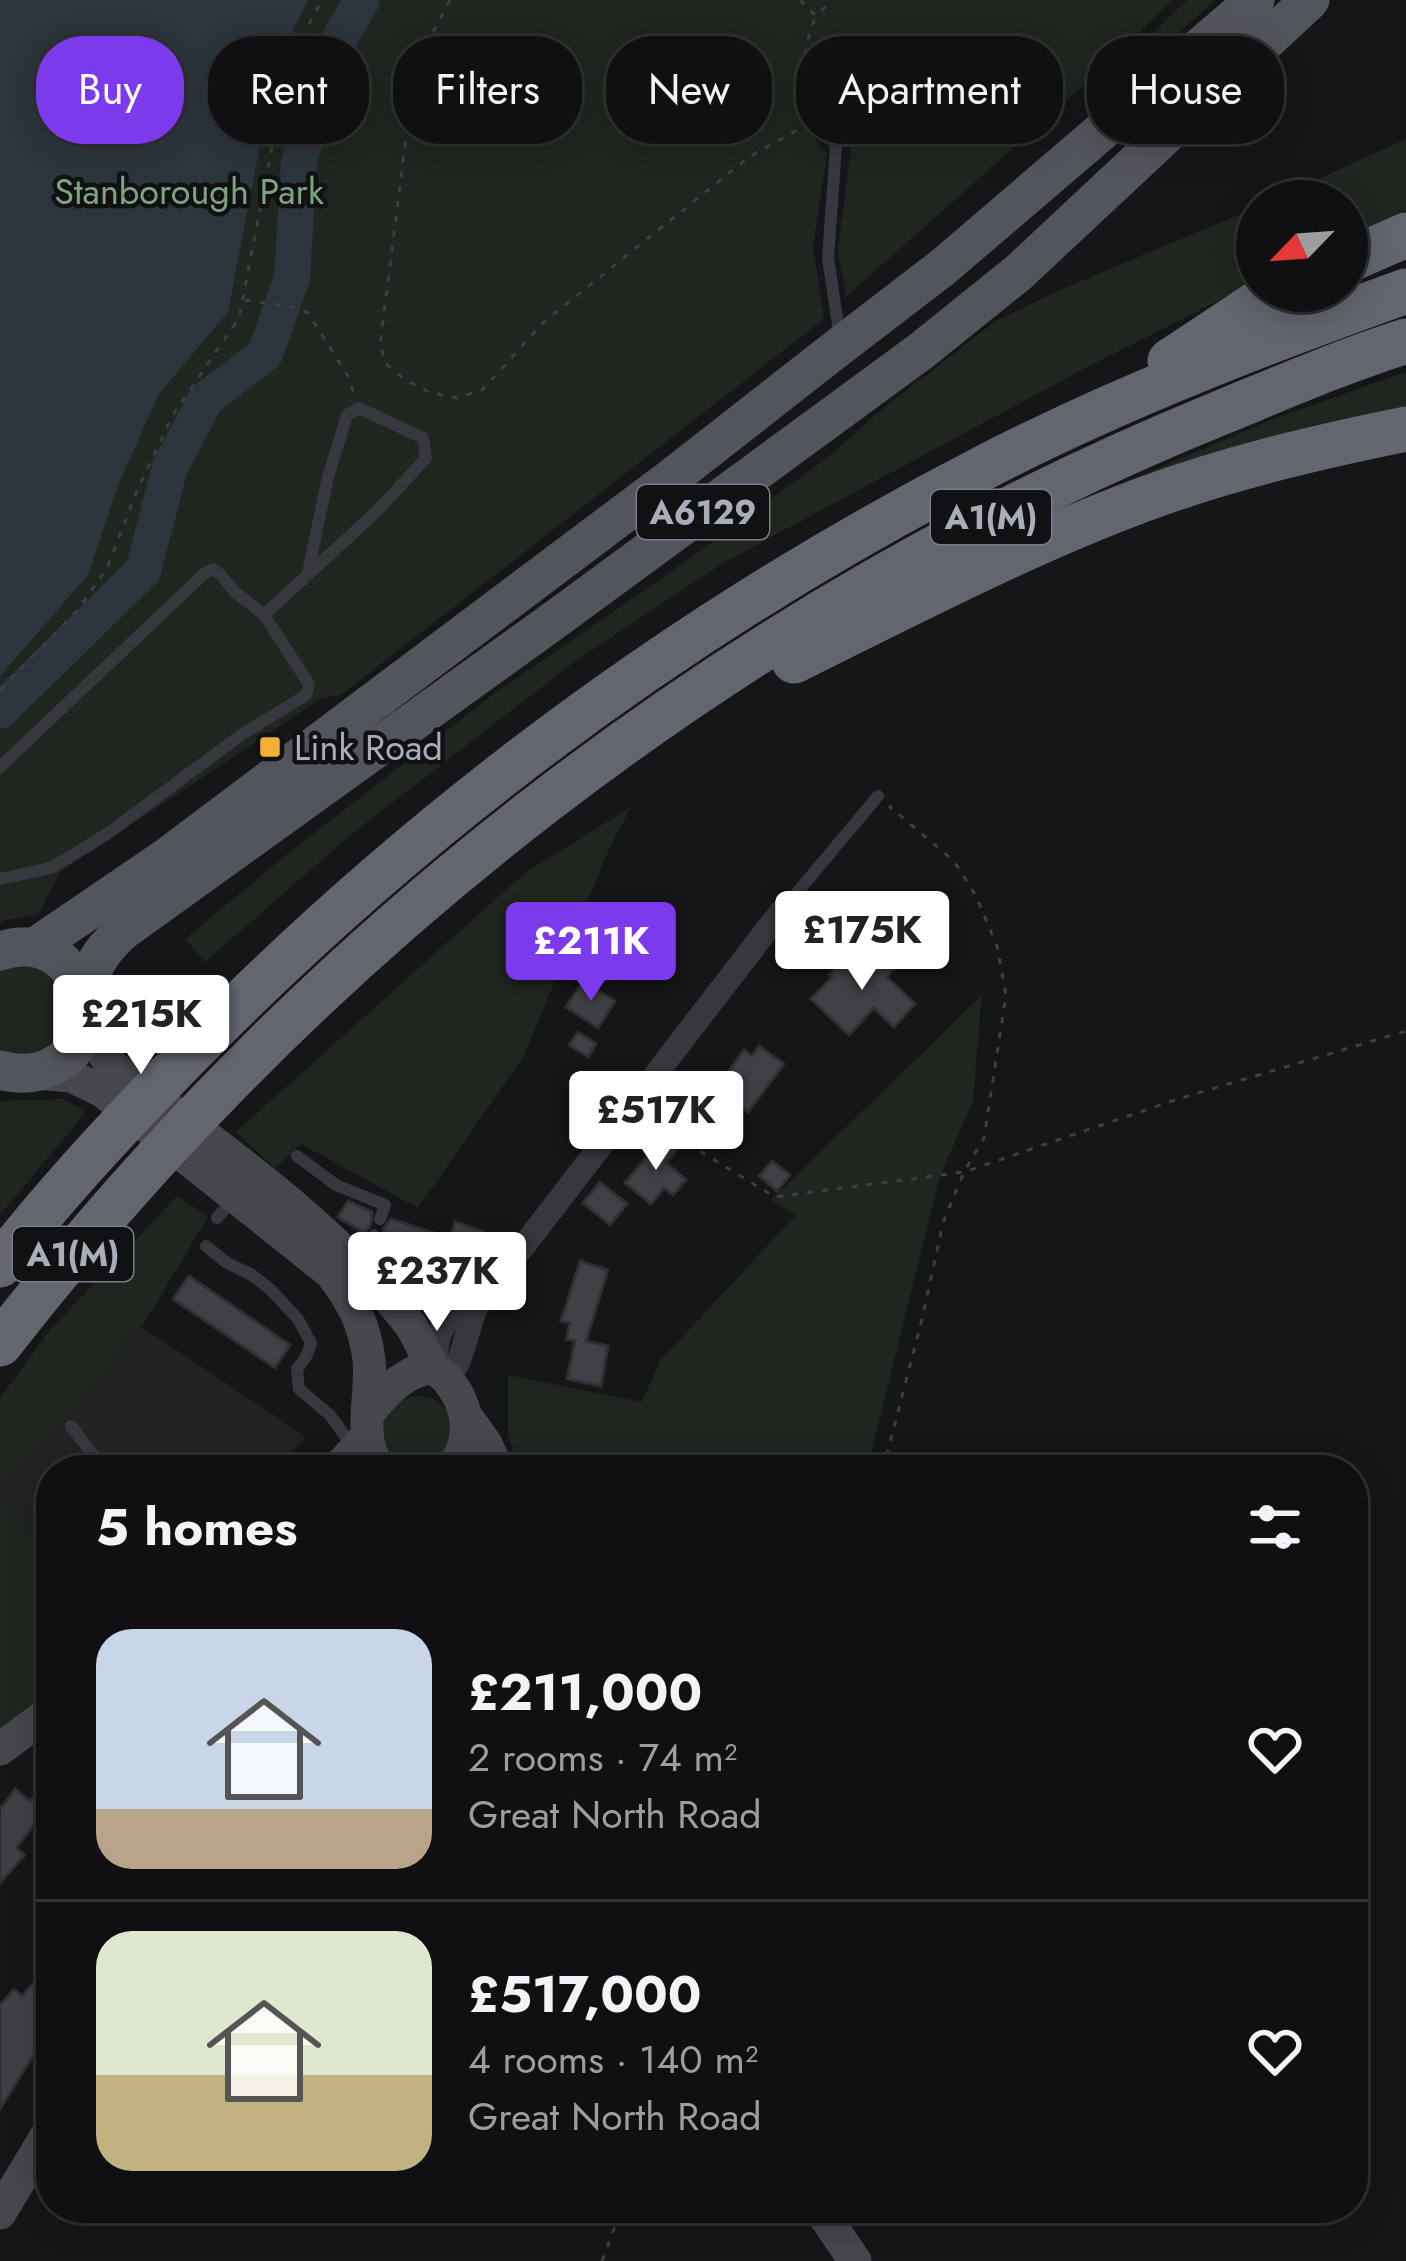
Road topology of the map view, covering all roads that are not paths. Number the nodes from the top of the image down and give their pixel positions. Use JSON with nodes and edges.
{"nodes":[{"id":1,"x":1255,"y":0,"type":"edge"},
{"id":2,"x":1310,"y":0,"type":"edge"},
{"id":3,"x":834,"y":144,"type":"edge"},
{"id":4,"x":1406,"y":235,"type":"edge"},
{"id":5,"x":1368,"y":252,"type":"edge"},
{"id":6,"x":1406,"y":291,"type":"edge"},
{"id":7,"x":1244,"y":312,"type":"edge"},
{"id":8,"x":1406,"y":341,"type":"edge"},
{"id":9,"x":847,"y":374,"type":"junction"},
{"id":10,"x":1078,"y":422,"type":"junction"},
{"id":11,"x":1406,"y":429,"type":"edge"},
{"id":12,"x":308,"y":572,"type":"junction"},
{"id":13,"x":264,"y":615,"type":"junction"},
{"id":14,"x":608,"y":753,"type":"junction"},
{"id":15,"x":0,"y":767,"type":"edge"},
{"id":16,"x":878,"y":796,"type":"road end"},
{"id":17,"x":0,"y":879,"type":"edge"},
{"id":18,"x":780,"y":913,"type":"joint"},
{"id":19,"x":10,"y":948,"type":"edge"},
{"id":20,"x":87,"y":1006,"type":"junction"},
{"id":21,"x":18,"y":1071,"type":"edge"},
{"id":22,"x":297,"y":1156,"type":"dead end"},
{"id":23,"x":380,"y":1219,"type":"dead end"},
{"id":24,"x":374,"y":1235,"type":"dead end"},
{"id":25,"x":206,"y":1246,"type":"dead end"},
{"id":26,"x":0,"y":1265,"type":"edge"},
{"id":27,"x":478,"y":1305,"type":"junction"},
{"id":28,"x":0,"y":1344,"type":"edge"},
{"id":29,"x":438,"y":1371,"type":"junction"},
{"id":30,"x":330,"y":1415,"type":"junction"},
{"id":31,"x":468,"y":1419,"type":"junction"},
{"id":32,"x":367,"y":1425,"type":"junction"},
{"id":33,"x":71,"y":1426,"type":"dead end"},
{"id":34,"x":93,"y":1455,"type":"edge"},
{"id":35,"x":346,"y":1455,"type":"edge"},
{"id":36,"x":373,"y":1455,"type":"edge"},
{"id":37,"x":462,"y":1455,"type":"edge"},
{"id":38,"x":491,"y":1455,"type":"edge"},
{"id":39,"x":36,"y":1722,"type":"edge"},
{"id":40,"x":0,"y":1749,"type":"edge"},
{"id":41,"x":36,"y":2153,"type":"edge"},
{"id":42,"x":0,"y":2213,"type":"edge"},
{"id":43,"x":829,"y":2223,"type":"edge"},
{"id":44,"x":855,"y":2261,"type":"edge"}],
"edges":[{"from":1,"to":9,"type":"main road","number":"A6129"},
{"from":2,"to":9,"type":"main road","number":"A6129"},
{"from":3,"to":9,"type":"lane"},
{"from":4,"to":5,"type":"highway"},
{"from":6,"to":10,"type":"highway","number":"A1(M)"},
{"from":7,"to":10,"type":"highway","number":"A1(M)"},
{"from":8,"to":14,"type":"highway","number":"A1(M)"},
{"from":9,"to":19,"type":"main road","number":"A6129"},
{"from":9,"to":20,"type":"main road","number":"A6129"},
{"from":10,"to":26,"type":"highway","number":"A1(M)"},
{"from":11,"to":14,"type":"highway","number":"A1(M)"},
{"from":12,"to":12,"type":"lane"},
{"from":12,"to":13,"type":"lane"},
{"from":13,"to":15,"type":"lane"},
{"from":13,"to":17,"type":"lane"},
{"from":14,"to":28,"type":"highway","number":"A1(M)"},
{"from":16,"to":18,"type":"lane"},
{"from":18,"to":27,"type":"street"},
{"from":19,"to":20,"type":"main road"},
{"from":20,"to":21,"type":"main road"},
{"from":20,"to":29,"type":"main road"},
{"from":21,"to":32,"type":"main road"},
{"from":22,"to":23,"type":"lane"},
{"from":24,"to":27,"type":"lane"},
{"from":25,"to":30,"type":"lane"},
{"from":27,"to":29,"type":"street"},
{"from":29,"to":31,"type":"main road"},
{"from":29,"to":32,"type":"main road"},
{"from":30,"to":32,"type":"lane"},
{"from":30,"to":32,"type":"lane"},
{"from":31,"to":37,"type":"main road"},
{"from":31,"to":38,"type":"main road"},
{"from":32,"to":35,"type":"main road"},
{"from":32,"to":36,"type":"main road"},
{"from":33,"to":34,"type":"lane"},
{"from":39,"to":40,"type":"main road"},
{"from":41,"to":42,"type":"main road"},
{"from":43,"to":44,"type":"main road"}]}
